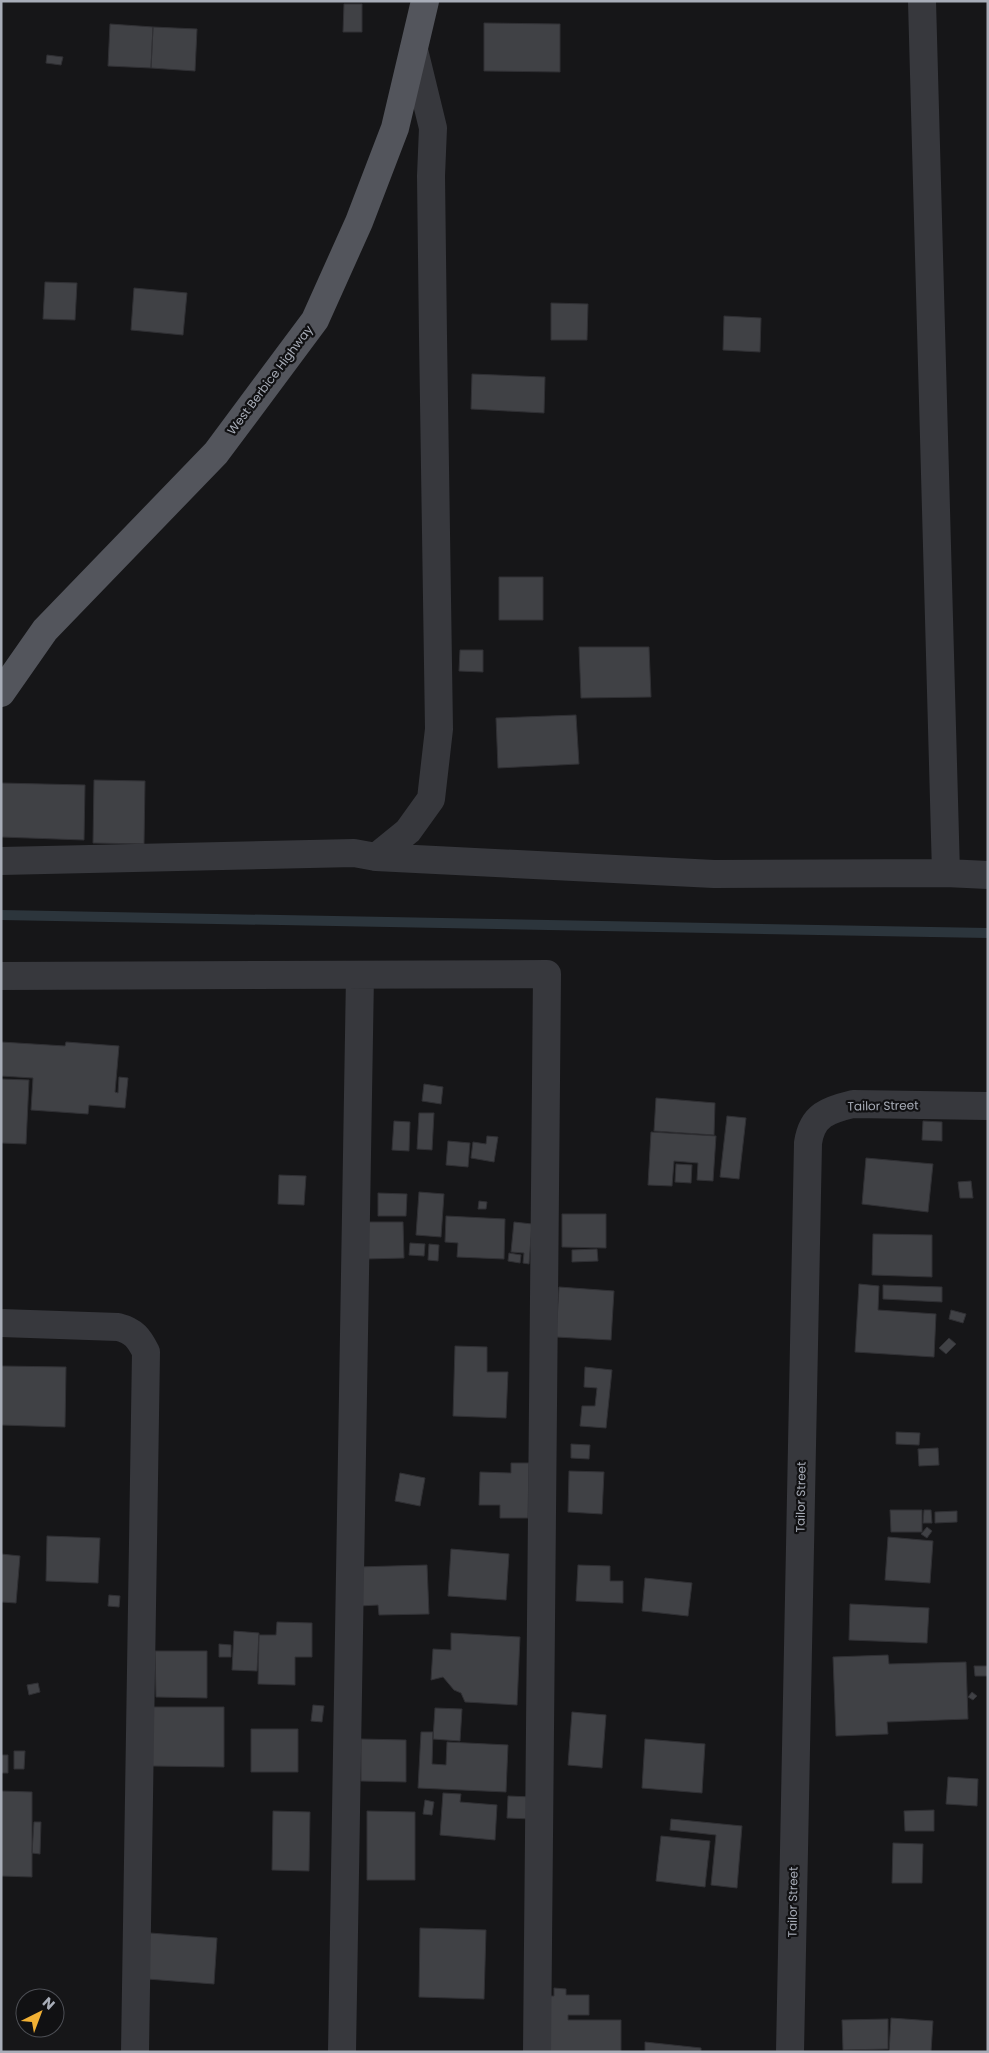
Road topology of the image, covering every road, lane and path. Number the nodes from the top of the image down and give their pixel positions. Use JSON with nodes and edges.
{"nodes":[{"id":1,"x":425,"y":1,"type":"edge"},
{"id":2,"x":922,"y":1,"type":"edge"},
{"id":3,"x":414,"y":50,"type":"junction"},
{"id":4,"x":1,"y":693,"type":"edge"},
{"id":5,"x":376,"y":857,"type":"junction"},
{"id":6,"x":1,"y":861,"type":"edge"},
{"id":7,"x":946,"y":873,"type":"junction"},
{"id":8,"x":988,"y":875,"type":"edge"},
{"id":9,"x":360,"y":975,"type":"junction"},
{"id":10,"x":1,"y":976,"type":"edge"},
{"id":11,"x":988,"y":1106,"type":"edge"},
{"id":12,"x":1,"y":1324,"type":"edge"},
{"id":13,"x":136,"y":2052,"type":"edge"},
{"id":14,"x":342,"y":2052,"type":"edge"},
{"id":15,"x":537,"y":2052,"type":"edge"},
{"id":16,"x":790,"y":2052,"type":"edge"}],
"edges":[{"from":1,"to":3,"type":"main road","name":"West Berbice Highway"},
{"from":2,"to":7,"type":"street"},
{"from":3,"to":4,"type":"main road","name":"West Berbice Highway"},
{"from":3,"to":5,"type":"street"},
{"from":5,"to":6,"type":"street"},
{"from":5,"to":7,"type":"street"},
{"from":7,"to":8,"type":"street"},
{"from":9,"to":10,"type":"street"},
{"from":9,"to":14,"type":"street"},
{"from":9,"to":15,"type":"street"},
{"from":11,"to":16,"type":"street","name":"Tailor Street"},
{"from":12,"to":13,"type":"street"}]}
